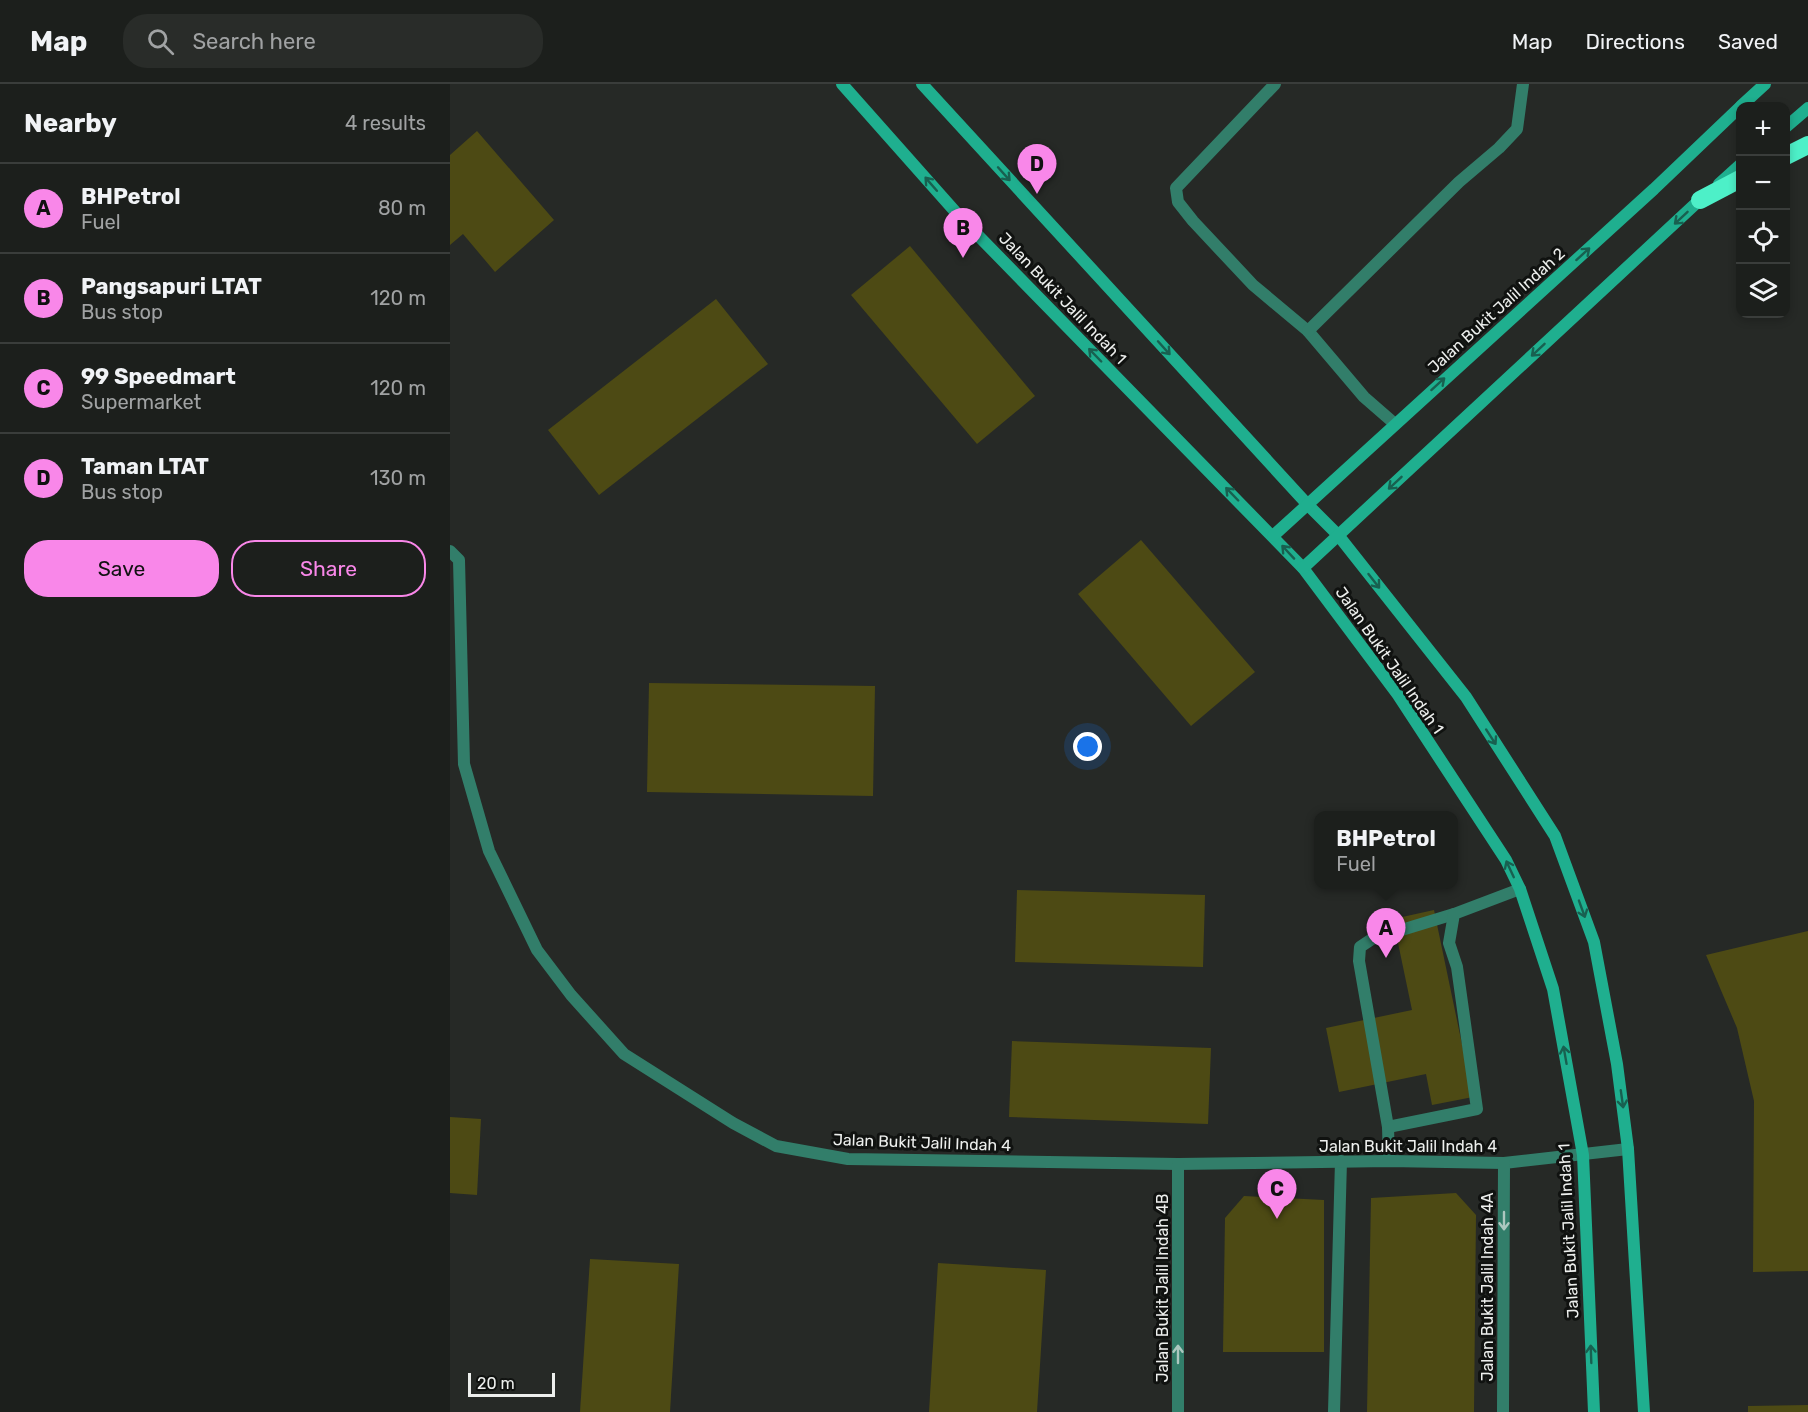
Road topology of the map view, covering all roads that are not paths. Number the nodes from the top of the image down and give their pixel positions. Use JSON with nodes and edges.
{"nodes":[{"id":1,"x":842,"y":84,"type":"edge"},
{"id":2,"x":922,"y":84,"type":"edge"},
{"id":3,"x":1275,"y":84,"type":"edge"},
{"id":4,"x":1523,"y":84,"type":"edge"},
{"id":5,"x":1765,"y":84,"type":"edge"},
{"id":6,"x":1746,"y":102,"type":"edge"},
{"id":7,"x":1808,"y":108,"type":"edge"},
{"id":8,"x":1736,"y":112,"type":"edge"},
{"id":9,"x":1790,"y":123,"type":"edge"},
{"id":10,"x":1808,"y":145,"type":"edge"},
{"id":11,"x":1790,"y":154,"type":"edge"},
{"id":12,"x":1736,"y":168,"type":"edge"},
{"id":13,"x":1736,"y":181,"type":"edge"},
{"id":14,"x":1700,"y":200,"type":"junction"},
{"id":15,"x":1308,"y":331,"type":"junction"},
{"id":16,"x":1395,"y":424,"type":"junction"},
{"id":17,"x":1308,"y":505,"type":"junction"},
{"id":18,"x":1273,"y":536,"type":"junction"},
{"id":19,"x":1338,"y":536,"type":"junction"},
{"id":20,"x":450,"y":551,"type":"edge"},
{"id":21,"x":1303,"y":568,"type":"junction"},
{"id":22,"x":1520,"y":889,"type":"junction"},
{"id":23,"x":1454,"y":914,"type":"junction"},
{"id":24,"x":1388,"y":1127,"type":"junction"},
{"id":25,"x":1628,"y":1149,"type":"junction"},
{"id":26,"x":1583,"y":1155,"type":"junction"},
{"id":27,"x":1341,"y":1161,"type":"junction"},
{"id":28,"x":1389,"y":1161,"type":"junction"},
{"id":29,"x":1504,"y":1163,"type":"junction"},
{"id":30,"x":1178,"y":1164,"type":"junction"},
{"id":31,"x":1178,"y":1412,"type":"edge"},
{"id":32,"x":1334,"y":1412,"type":"edge"},
{"id":33,"x":1503,"y":1412,"type":"edge"},
{"id":34,"x":1594,"y":1412,"type":"edge"},
{"id":35,"x":1644,"y":1412,"type":"edge"}],
"edges":[{"from":18,"to":1,"type":"street","name":"Jalan Bukit Jalil Indah 1","one_way":true},
{"from":2,"to":17,"type":"street","name":"Jalan Bukit Jalil Indah 1","one_way":true},
{"from":3,"to":15,"type":"street"},
{"from":4,"to":15,"type":"street"},
{"from":5,"to":6,"type":"street","name":"Jalan Bukit Jalil Indah 2"},
{"from":7,"to":9,"type":"street"},
{"from":16,"to":8,"type":"street","name":"Jalan Bukit Jalil Indah 2","one_way":true},
{"from":10,"to":11,"type":"highway"},
{"from":12,"to":14,"type":"street"},
{"from":13,"to":14,"type":"highway"},
{"from":14,"to":19,"type":"street","one_way":true},
{"from":15,"to":16,"type":"street"},
{"from":16,"to":17,"type":"street","name":"Jalan Bukit Jalil Indah 2"},
{"from":17,"to":18,"type":"street","name":"Jalan Bukit Jalil Indah 2"},
{"from":17,"to":19,"type":"street","name":"Jalan Bukit Jalil Indah 1"},
{"from":21,"to":18,"type":"street","name":"Jalan Bukit Jalil Indah 1","one_way":true},
{"from":19,"to":21,"type":"street"},
{"from":19,"to":25,"type":"street","name":"Jalan Bukit Jalil Indah 1","one_way":true},
{"from":20,"to":30,"type":"street","name":"Jalan Bukit Jalil Indah 4"},
{"from":22,"to":21,"type":"street","name":"Jalan Bukit Jalil Indah 1","one_way":true},
{"from":22,"to":23,"type":"street"},
{"from":26,"to":22,"type":"street","name":"Jalan Bukit Jalil Indah 1","one_way":true},
{"from":23,"to":24,"type":"street"},
{"from":23,"to":24,"type":"street"},
{"from":24,"to":28,"type":"street"},
{"from":25,"to":26,"type":"street","name":"Jalan Bukit Jalil Indah 4"},
{"from":25,"to":35,"type":"street","name":"Jalan Bukit Jalil Indah 1"},
{"from":26,"to":29,"type":"street","name":"Jalan Bukit Jalil Indah 4"},
{"from":34,"to":26,"type":"street","name":"Jalan Bukit Jalil Indah 1","one_way":true},
{"from":27,"to":28,"type":"street","name":"Jalan Bukit Jalil Indah 4"},
{"from":27,"to":30,"type":"street","name":"Jalan Bukit Jalil Indah 4"},
{"from":27,"to":32,"type":"street"},
{"from":28,"to":29,"type":"street","name":"Jalan Bukit Jalil Indah 4"},
{"from":29,"to":33,"type":"street","name":"Jalan Bukit Jalil Indah 4A","one_way":true},
{"from":31,"to":30,"type":"street","name":"Jalan Bukit Jalil Indah 4B","one_way":true}]}
